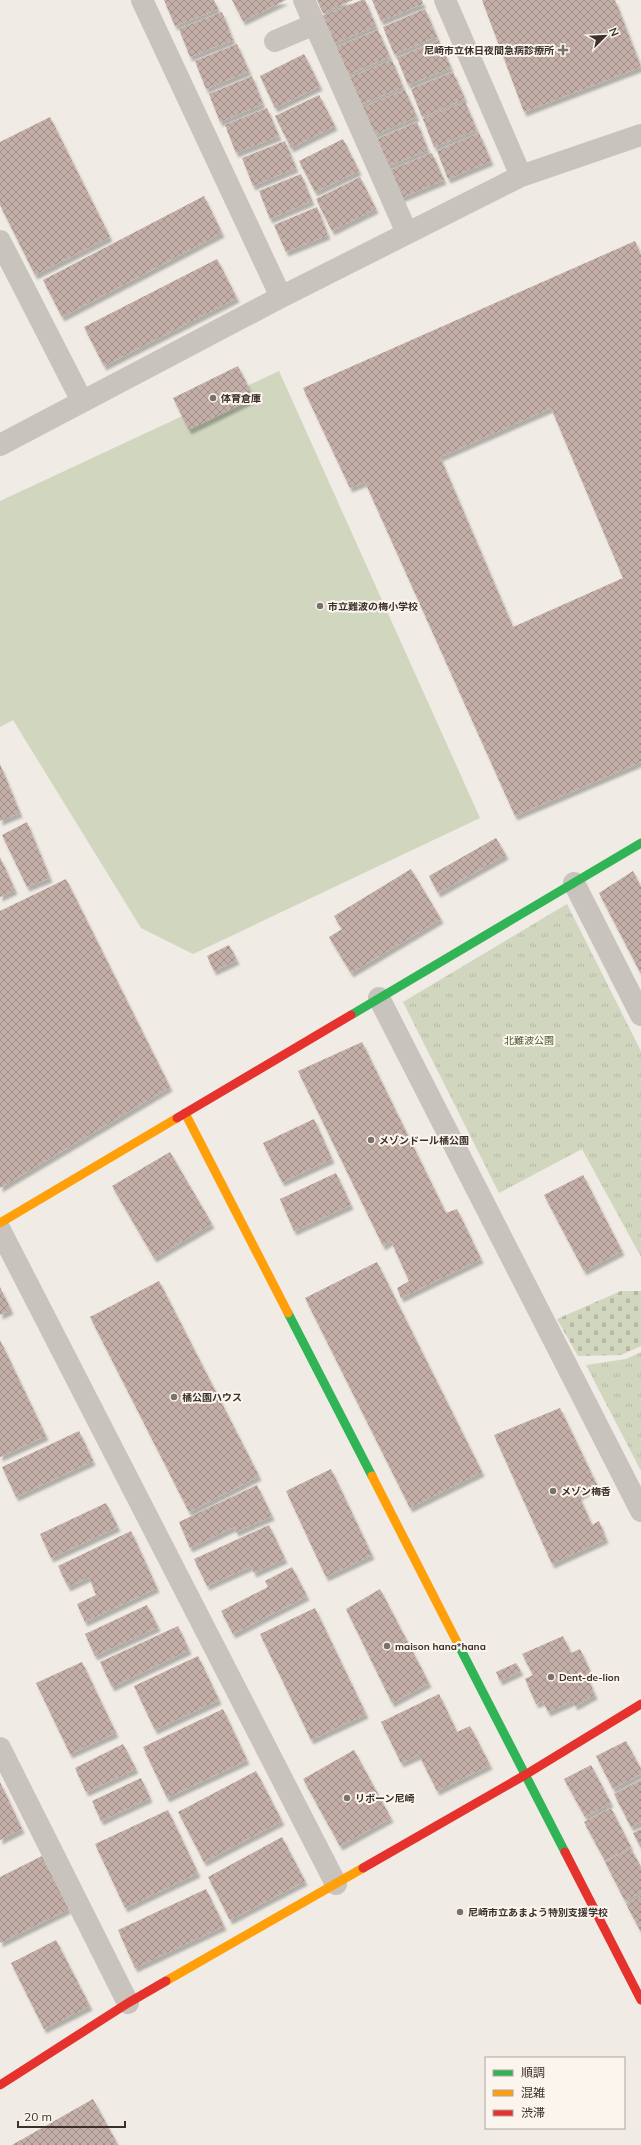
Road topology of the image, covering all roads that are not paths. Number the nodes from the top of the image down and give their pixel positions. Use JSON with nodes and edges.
{"nodes":[{"id":1,"x":142,"y":0,"type":"edge"},
{"id":2,"x":304,"y":0,"type":"edge"},
{"id":3,"x":445,"y":0,"type":"edge"},
{"id":4,"x":315,"y":24,"type":"junction"},
{"id":5,"x":275,"y":41,"type":"dead end"},
{"id":6,"x":641,"y":135,"type":"edge"},
{"id":7,"x":521,"y":176,"type":"junction"},
{"id":8,"x":407,"y":233,"type":"junction"},
{"id":9,"x":0,"y":241,"type":"edge"},
{"id":10,"x":281,"y":297,"type":"junction"},
{"id":11,"x":82,"y":401,"type":"junction"},
{"id":12,"x":0,"y":445,"type":"edge"},
{"id":13,"x":641,"y":843,"type":"edge"},
{"id":14,"x":574,"y":883,"type":"junction"},
{"id":15,"x":379,"y":998,"type":"junction"},
{"id":16,"x":641,"y":1015,"type":"edge"},
{"id":17,"x":185,"y":1113,"type":"junction"},
{"id":18,"x":0,"y":1222,"type":"edge"},
{"id":19,"x":0,"y":1230,"type":"edge"},
{"id":20,"x":641,"y":1511,"type":"edge"},
{"id":21,"x":640,"y":1708,"type":"edge"},
{"id":22,"x":0,"y":1748,"type":"edge"},
{"id":23,"x":526,"y":1774,"type":"junction"},
{"id":24,"x":336,"y":1884,"type":"junction"},
{"id":25,"x":641,"y":2000,"type":"edge"},
{"id":26,"x":128,"y":2003,"type":"junction"},
{"id":27,"x":0,"y":2085,"type":"edge"}],
"edges":[{"from":1,"to":10,"type":"street"},
{"from":2,"to":4,"type":"street"},
{"from":3,"to":7,"type":"street"},
{"from":4,"to":5,"type":"street"},
{"from":4,"to":8,"type":"street"},
{"from":6,"to":7,"type":"street"},
{"from":7,"to":8,"type":"street"},
{"from":8,"to":10,"type":"street"},
{"from":9,"to":11,"type":"street"},
{"from":10,"to":11,"type":"street"},
{"from":11,"to":12,"type":"street"},
{"from":13,"to":14,"type":"street"},
{"from":14,"to":15,"type":"street"},
{"from":14,"to":16,"type":"street"},
{"from":15,"to":17,"type":"street"},
{"from":15,"to":20,"type":"street"},
{"from":17,"to":18,"type":"street"},
{"from":17,"to":23,"type":"street"},
{"from":19,"to":24,"type":"street"},
{"from":21,"to":23,"type":"street"},
{"from":22,"to":26,"type":"street"},
{"from":23,"to":24,"type":"street"},
{"from":23,"to":25,"type":"street"},
{"from":24,"to":26,"type":"street"},
{"from":26,"to":27,"type":"street"}]}
